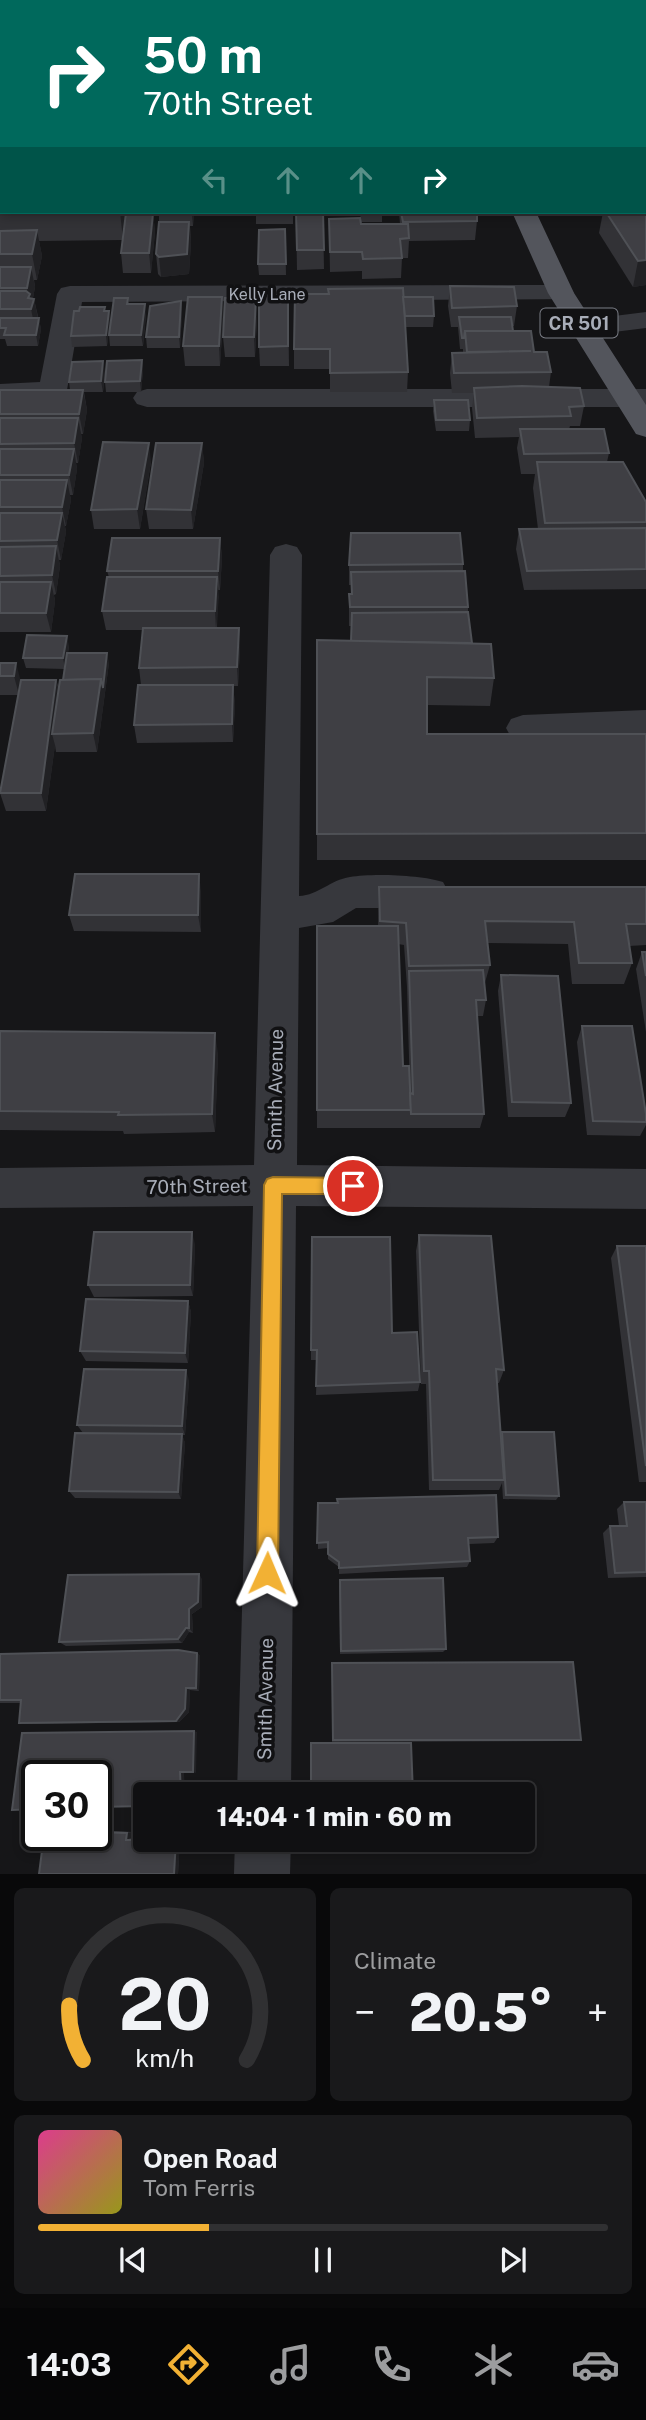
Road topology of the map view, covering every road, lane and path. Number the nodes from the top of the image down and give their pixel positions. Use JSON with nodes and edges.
{"nodes":[{"id":1,"x":525,"y":214,"type":"edge"},
{"id":2,"x":561,"y":293,"type":"junction"},
{"id":3,"x":646,"y":320,"type":"edge"},
{"id":4,"x":582,"y":328,"type":"junction"},
{"id":5,"x":0,"y":393,"type":"edge"},
{"id":6,"x":147,"y":398,"type":"dead end"},
{"id":7,"x":637,"y":398,"type":"edge"},
{"id":8,"x":646,"y":428,"type":"edge"},
{"id":9,"x":286,"y":555,"type":"dead end"},
{"id":10,"x":646,"y":723,"type":"edge"},
{"id":11,"x":523,"y":728,"type":"dead end"},
{"id":12,"x":471,"y":893,"type":"edge"},
{"id":13,"x":278,"y":913,"type":"junction"},
{"id":14,"x":273,"y":1185,"type":"junction"},
{"id":15,"x":0,"y":1188,"type":"edge"},
{"id":16,"x":646,"y":1189,"type":"edge"},
{"id":17,"x":264,"y":1782,"type":"edge"},
{"id":18,"x":263,"y":1852,"type":"edge"},
{"id":19,"x":262,"y":1874,"type":"edge"}],
"edges":[{"from":1,"to":2,"type":"main road","number":"CR 501"},
{"from":2,"to":4,"type":"main road","number":"CR 501"},
{"from":2,"to":5,"type":"street","name":"Kelly Lane"},
{"from":3,"to":4,"type":"street"},
{"from":4,"to":7,"type":"main road","number":"CR 501"},
{"from":6,"to":7,"type":"street"},
{"from":7,"to":8,"type":"main road","number":"CR 501"},
{"from":9,"to":13,"type":"street","name":"Smith Avenue"},
{"from":10,"to":11,"type":"street"},
{"from":12,"to":13,"type":"street"},
{"from":13,"to":14,"type":"street","name":"Smith Avenue"},
{"from":14,"to":15,"type":"street","name":"70th Street"},
{"from":14,"to":16,"type":"street","name":"70th Street"},
{"from":14,"to":17,"type":"street","name":"Smith Avenue"},
{"from":18,"to":19,"type":"street"}]}
